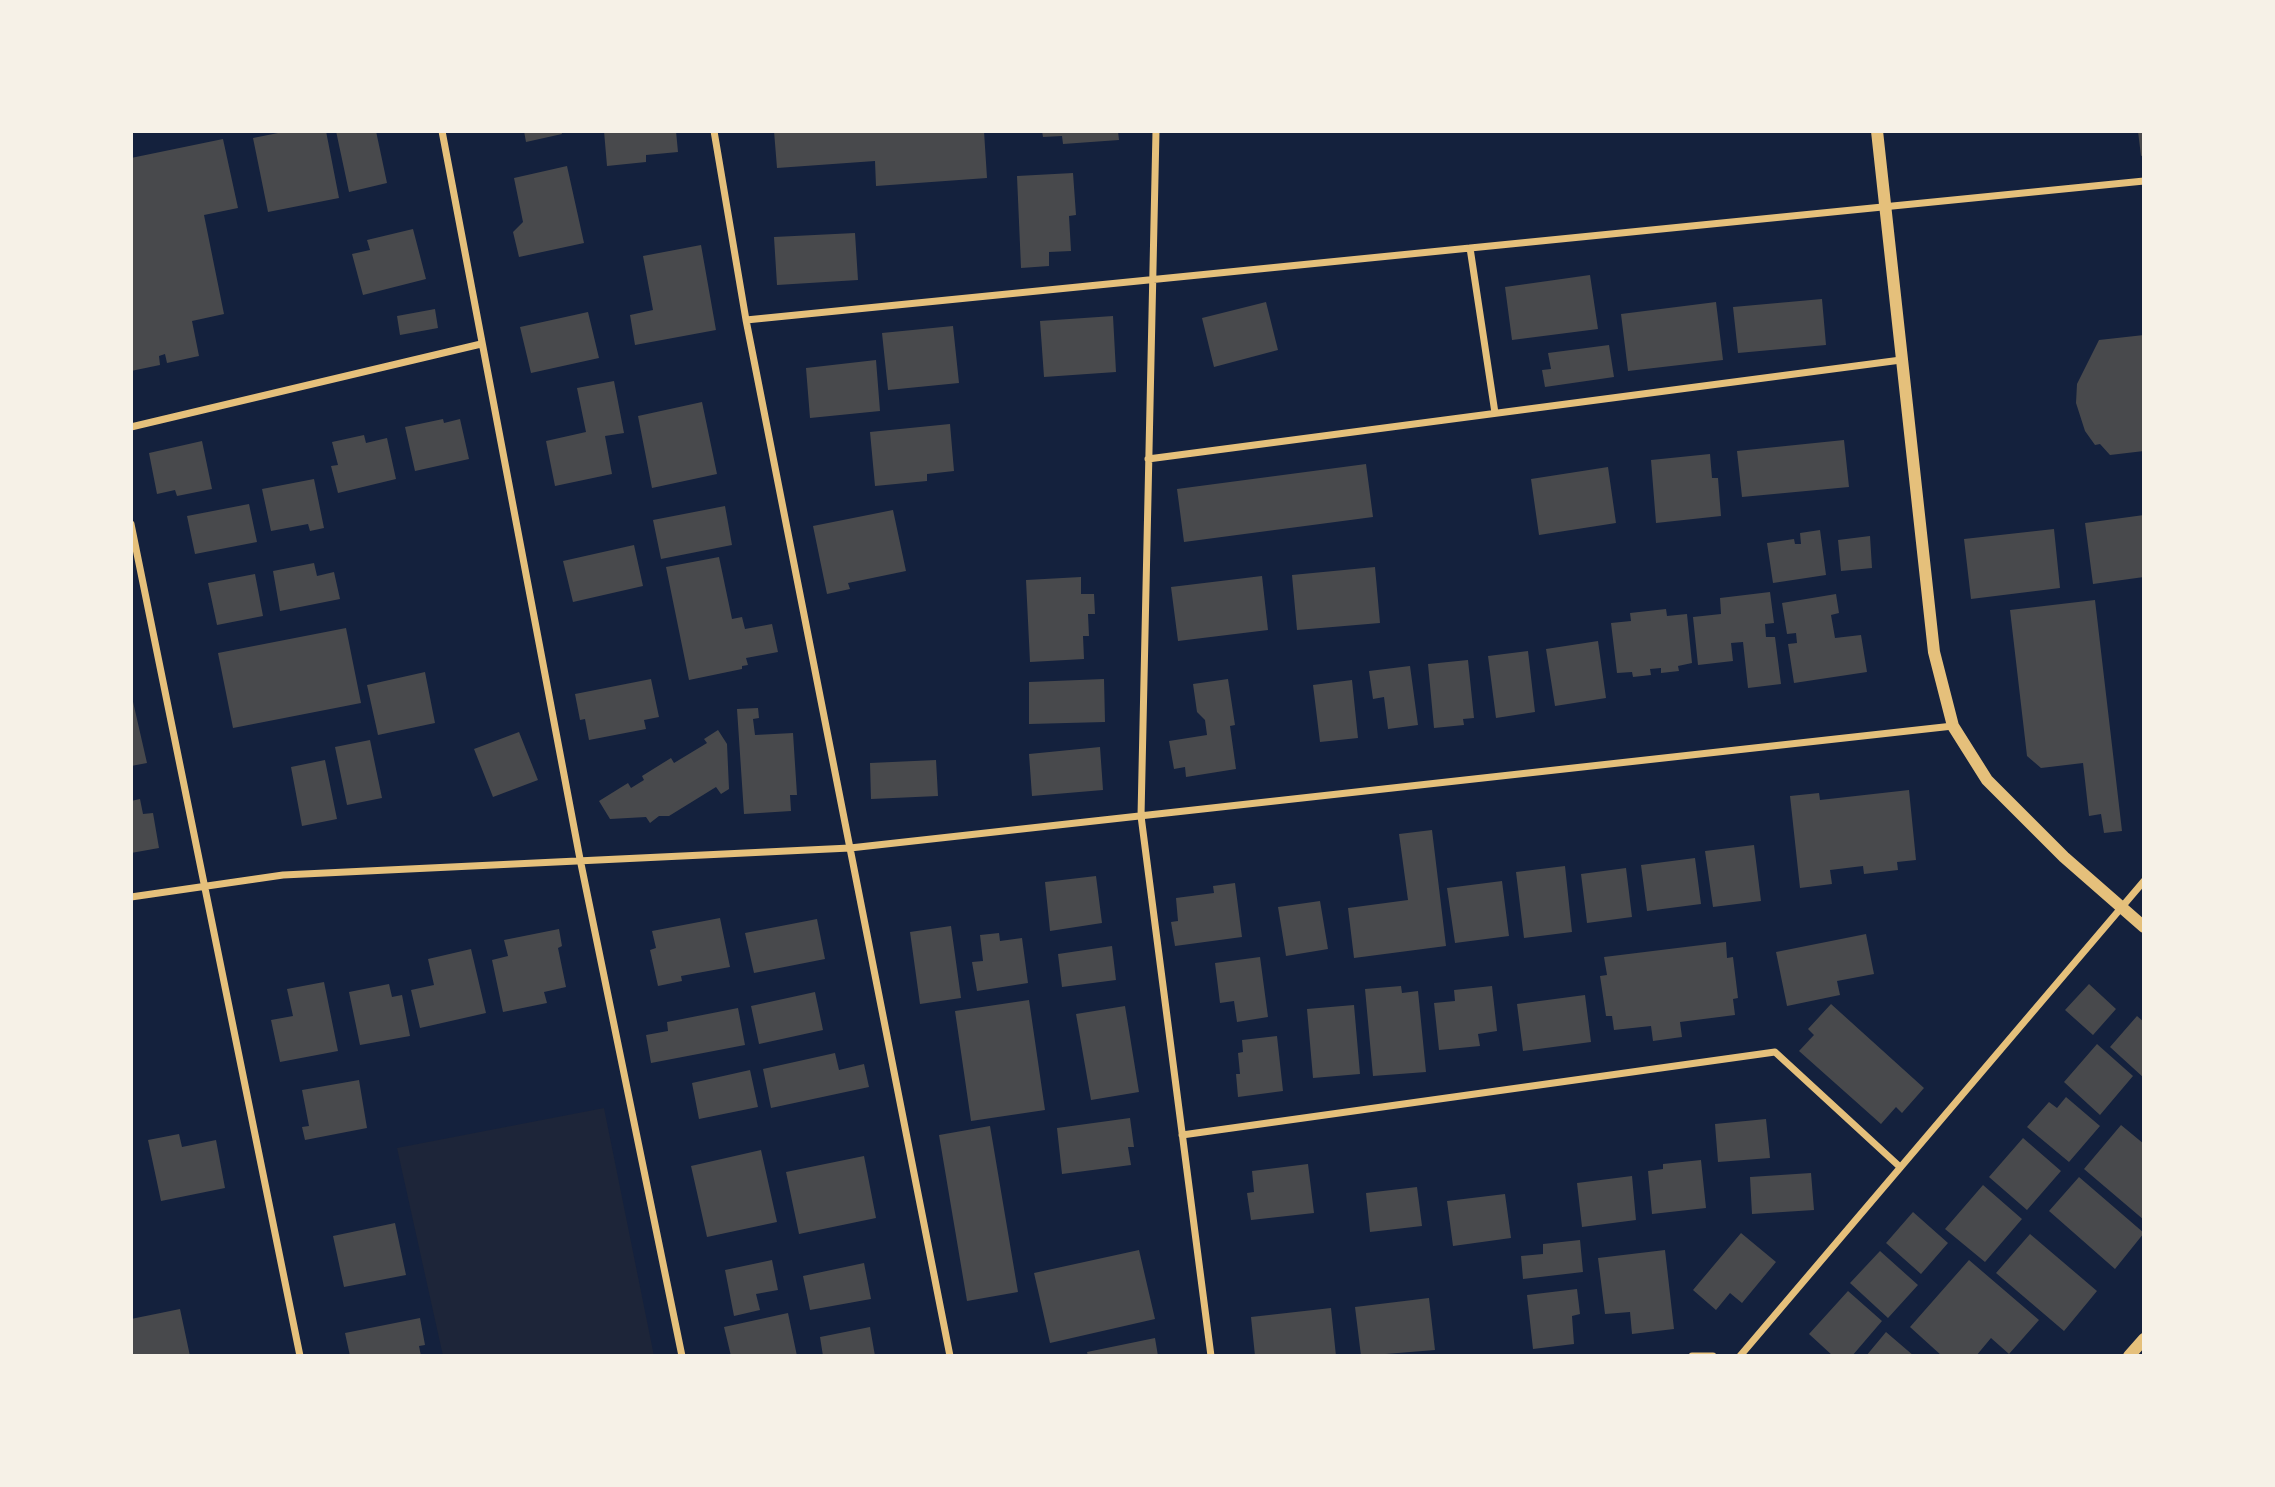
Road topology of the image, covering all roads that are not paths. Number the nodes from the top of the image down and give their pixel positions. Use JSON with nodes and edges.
{"nodes":[{"id":1,"x":442,"y":131,"type":"edge"},
{"id":2,"x":714,"y":131,"type":"edge"},
{"id":3,"x":1156,"y":131,"type":"edge"},
{"id":4,"x":1877,"y":131,"type":"edge"},
{"id":5,"x":2144,"y":181,"type":"edge"},
{"id":6,"x":1884,"y":208,"type":"junction"},
{"id":7,"x":1470,"y":248,"type":"junction"},
{"id":8,"x":1151,"y":279,"type":"junction"},
{"id":9,"x":746,"y":320,"type":"junction"},
{"id":10,"x":481,"y":344,"type":"junction"},
{"id":11,"x":1901,"y":360,"type":"junction"},
{"id":12,"x":1495,"y":413,"type":"junction"},
{"id":13,"x":131,"y":427,"type":"edge"},
{"id":14,"x":1148,"y":458,"type":"junction"},
{"id":15,"x":131,"y":524,"type":"edge"},
{"id":16,"x":1953,"y":726,"type":"junction"},
{"id":17,"x":1140,"y":816,"type":"junction"},
{"id":18,"x":850,"y":848,"type":"junction"},
{"id":19,"x":580,"y":859,"type":"junction"},
{"id":20,"x":2144,"y":881,"type":"edge"},
{"id":21,"x":206,"y":884,"type":"junction"},
{"id":22,"x":131,"y":897,"type":"edge"},
{"id":23,"x":2121,"y":907,"type":"junction"},
{"id":24,"x":2144,"y":927,"type":"edge"},
{"id":25,"x":1182,"y":1135,"type":"junction"},
{"id":26,"x":1900,"y":1167,"type":"junction"},
{"id":27,"x":2144,"y":1339,"type":"edge"},
{"id":28,"x":300,"y":1356,"type":"edge"},
{"id":29,"x":682,"y":1356,"type":"edge"},
{"id":30,"x":950,"y":1356,"type":"edge"},
{"id":31,"x":1211,"y":1356,"type":"edge"},
{"id":32,"x":1692,"y":1356,"type":"edge"},
{"id":33,"x":1713,"y":1356,"type":"edge"},
{"id":34,"x":1740,"y":1356,"type":"edge"},
{"id":35,"x":2129,"y":1356,"type":"edge"}],
"edges":[{"from":1,"to":10,"type":"street"},
{"from":2,"to":9,"type":"street"},
{"from":3,"to":8,"type":"street"},
{"from":4,"to":6,"type":"street"},
{"from":5,"to":6,"type":"street"},
{"from":6,"to":7,"type":"street"},
{"from":6,"to":11,"type":"street"},
{"from":7,"to":8,"type":"street"},
{"from":7,"to":12,"type":"street"},
{"from":8,"to":9,"type":"street"},
{"from":8,"to":14,"type":"street"},
{"from":9,"to":18,"type":"street"},
{"from":10,"to":13,"type":"street"},
{"from":10,"to":19,"type":"street"},
{"from":11,"to":12,"type":"street"},
{"from":11,"to":16,"type":"street"},
{"from":12,"to":14,"type":"street"},
{"from":14,"to":17,"type":"street"},
{"from":15,"to":21,"type":"street"},
{"from":16,"to":17,"type":"street"},
{"from":16,"to":23,"type":"street"},
{"from":17,"to":18,"type":"street"},
{"from":17,"to":25,"type":"street"},
{"from":18,"to":19,"type":"street"},
{"from":18,"to":30,"type":"street"},
{"from":19,"to":21,"type":"street"},
{"from":19,"to":29,"type":"street"},
{"from":20,"to":23,"type":"street"},
{"from":21,"to":22,"type":"street"},
{"from":21,"to":28,"type":"street"},
{"from":23,"to":24,"type":"street"},
{"from":23,"to":26,"type":"street"},
{"from":25,"to":26,"type":"street"},
{"from":25,"to":31,"type":"street"},
{"from":26,"to":34,"type":"street"},
{"from":27,"to":35,"type":"street"},
{"from":32,"to":33,"type":"street"}]}
